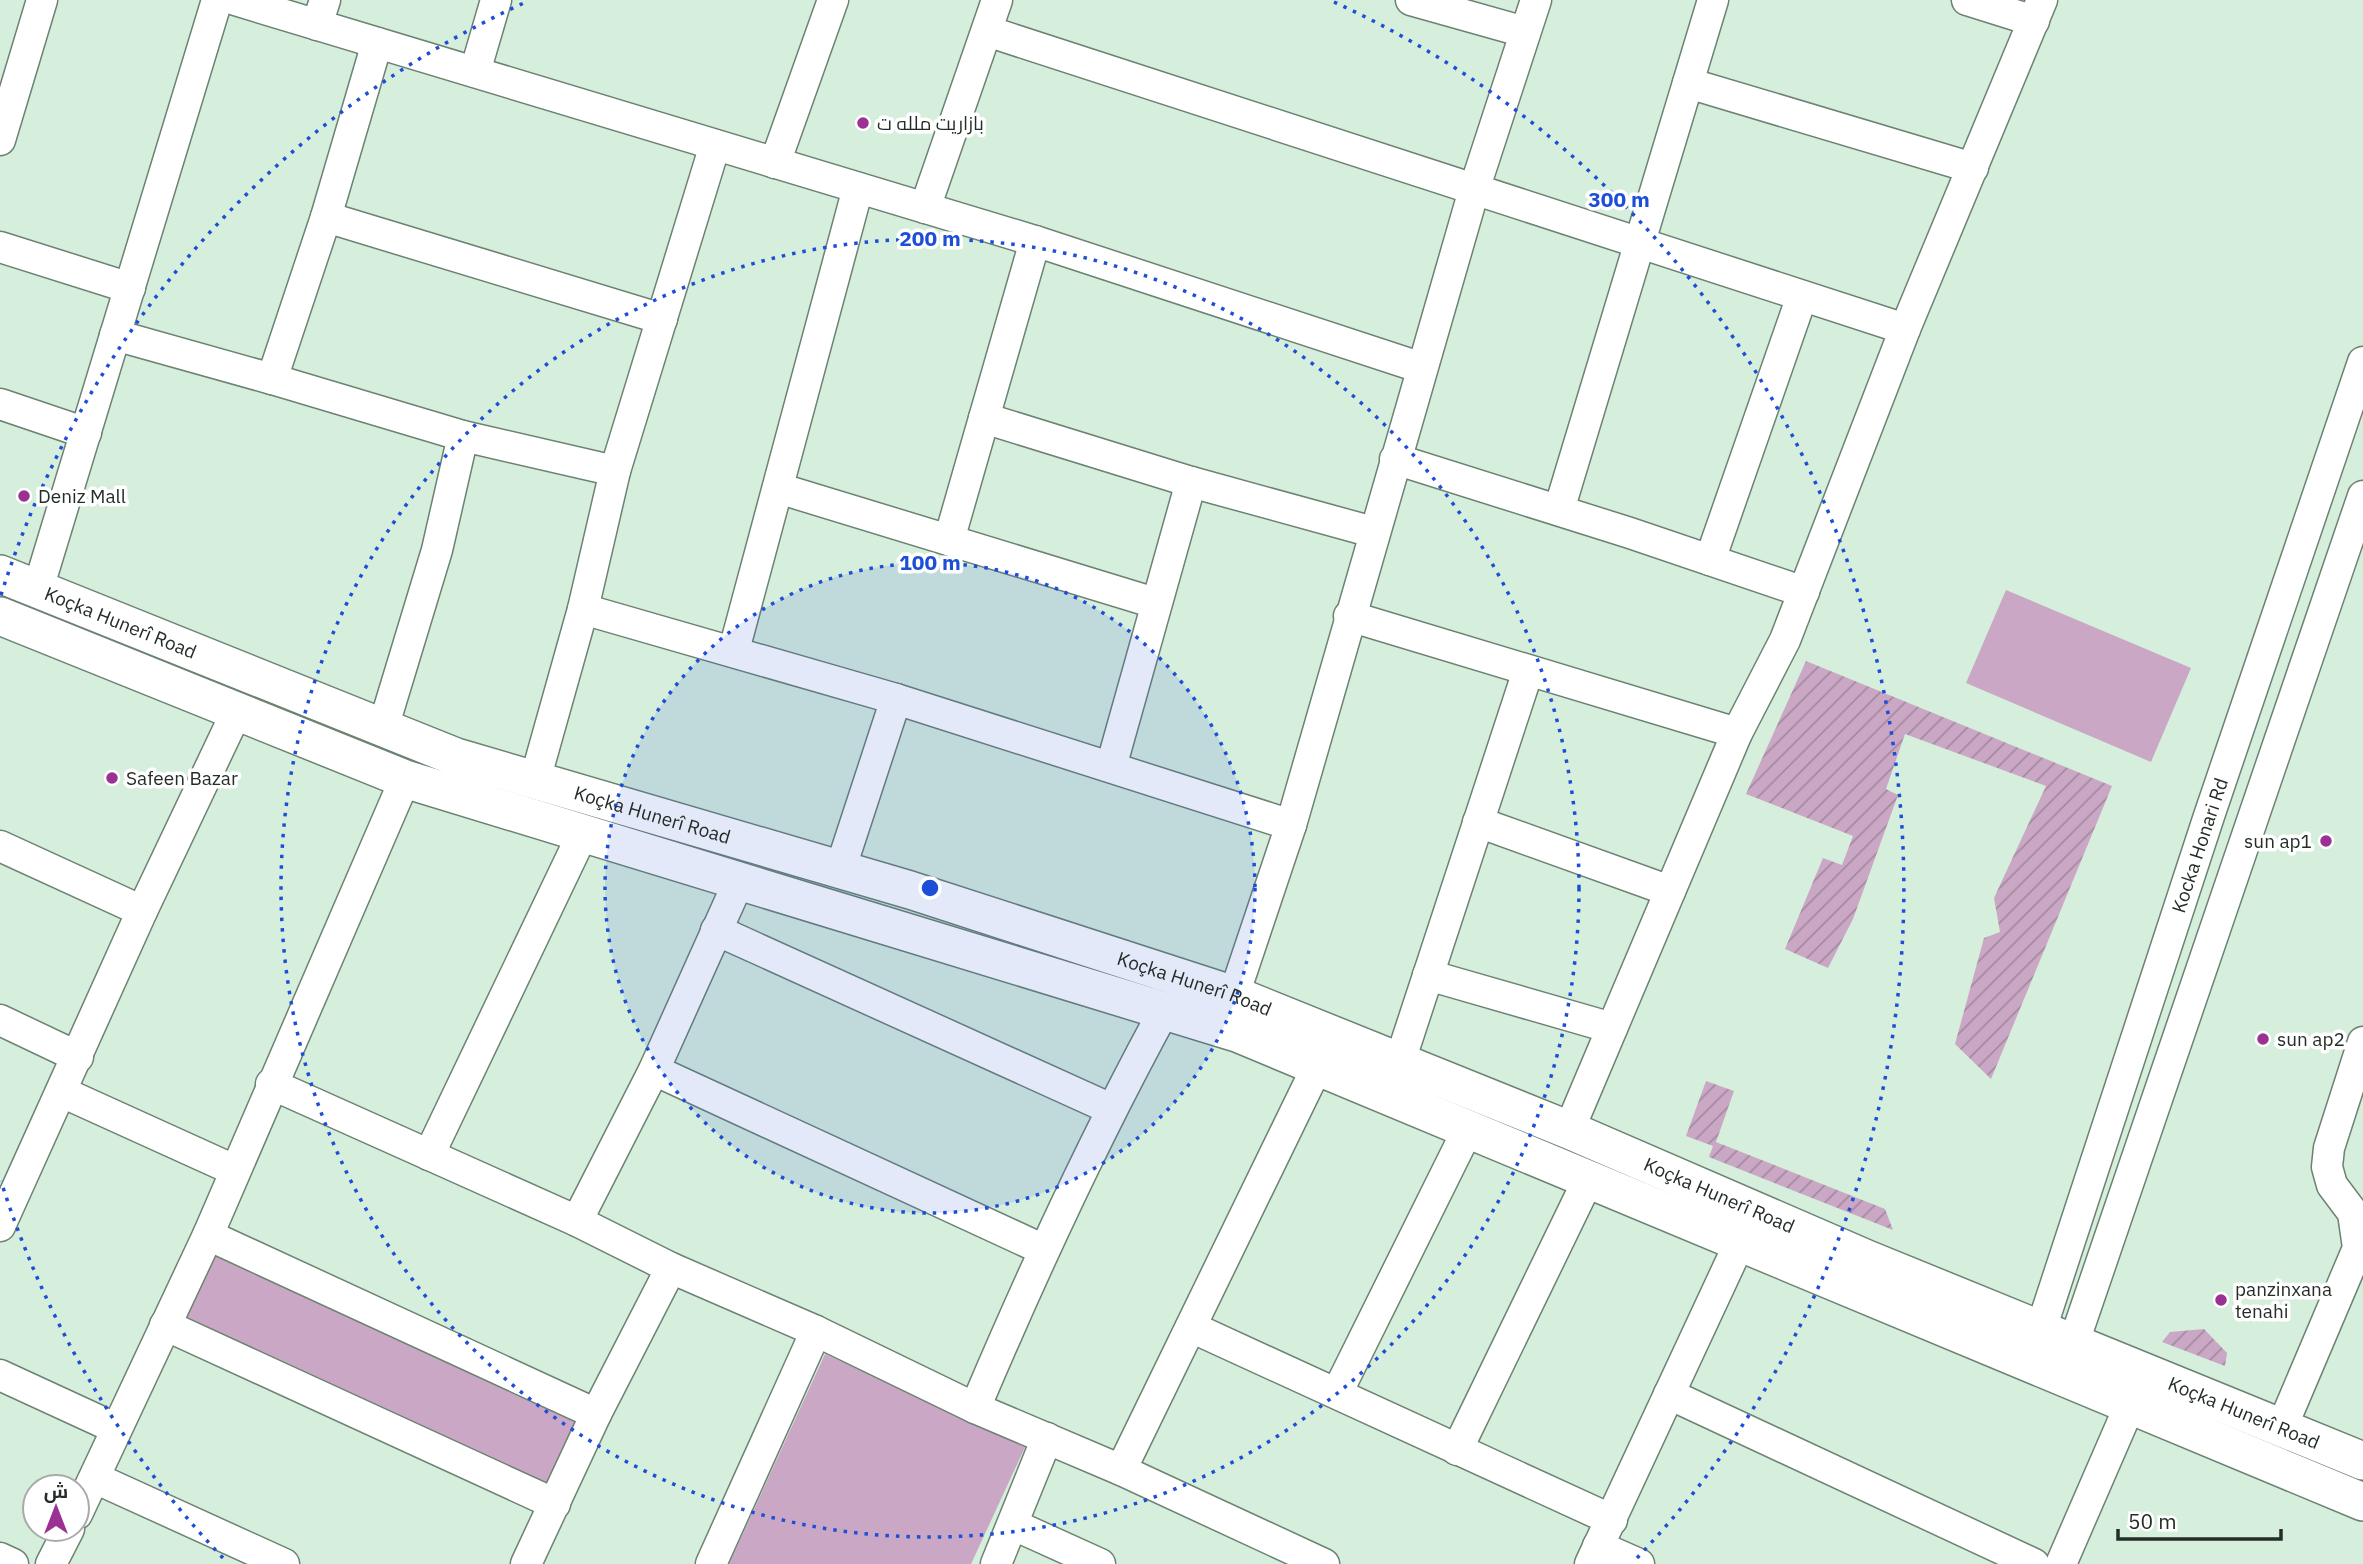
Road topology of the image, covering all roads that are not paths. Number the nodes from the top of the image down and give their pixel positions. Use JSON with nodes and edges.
{"nodes":[{"id":1,"x":42,"y":0,"type":"edge"},
{"id":2,"x":217,"y":0,"type":"edge"},
{"id":3,"x":235,"y":0,"type":"edge"},
{"id":4,"x":496,"y":0,"type":"edge"},
{"id":5,"x":833,"y":0,"type":"edge"},
{"id":6,"x":998,"y":0,"type":"edge"},
{"id":7,"x":1410,"y":0,"type":"edge"},
{"id":8,"x":1536,"y":0,"type":"edge"},
{"id":9,"x":1713,"y":0,"type":"edge"},
{"id":10,"x":1967,"y":0,"type":"edge"},
{"id":11,"x":2038,"y":10,"type":"edge"},
{"id":12,"x":321,"y":12,"type":"edge"},
{"id":13,"x":987,"y":31,"type":"junction"},
{"id":14,"x":1525,"y":32,"type":"junction"},
{"id":15,"x":377,"y":43,"type":"junction"},
{"id":16,"x":475,"y":72,"type":"junction"},
{"id":17,"x":1688,"y":83,"type":"junction"},
{"id":18,"x":2,"y":129,"type":"edge"},
{"id":19,"x":715,"y":145,"type":"junction"},
{"id":20,"x":775,"y":163,"type":"junction"},
{"id":21,"x":1973,"y":168,"type":"junction"},
{"id":22,"x":858,"y":188,"type":"junction"},
{"id":23,"x":1474,"y":190,"type":"junction"},
{"id":24,"x":925,"y":208,"type":"junction"},
{"id":25,"x":326,"y":217,"type":"junction"},
{"id":26,"x":1035,"y":241,"type":"junction"},
{"id":27,"x":1639,"y":245,"type":"junction"},
{"id":28,"x":0,"y":247,"type":"edge"},
{"id":29,"x":130,"y":288,"type":"junction"},
{"id":30,"x":1801,"y":296,"type":"junction"},
{"id":31,"x":662,"y":318,"type":"junction"},
{"id":32,"x":1905,"y":329,"type":"junction"},
{"id":33,"x":115,"y":335,"type":"junction"},
{"id":34,"x":2363,"y":362,"type":"edge"},
{"id":35,"x":1422,"y":368,"type":"junction"},
{"id":36,"x":272,"y":379,"type":"junction"},
{"id":37,"x":0,"y":404,"type":"edge"},
{"id":38,"x":984,"y":418,"type":"junction"},
{"id":39,"x":86,"y":433,"type":"junction"},
{"id":40,"x":463,"y":436,"type":"junction"},
{"id":41,"x":1395,"y":459,"type":"junction"},
{"id":42,"x":615,"y":471,"type":"junction"},
{"id":43,"x":1191,"y":482,"type":"junction"},
{"id":44,"x":778,"y":488,"type":"junction"},
{"id":45,"x":2363,"y":496,"type":"edge"},
{"id":46,"x":1559,"y":510,"type":"junction"},
{"id":47,"x":1373,"y":532,"type":"junction"},
{"id":48,"x":949,"y":540,"type":"junction"},
{"id":49,"x":1710,"y":560,"type":"junction"},
{"id":50,"x":0,"y":574,"type":"edge"},
{"id":51,"x":38,"y":589,"type":"junction"},
{"id":52,"x":1804,"y":592,"type":"junction"},
{"id":53,"x":1155,"y":603,"type":"junction"},
{"id":54,"x":583,"y":609,"type":"junction"},
{"id":55,"x":0,"y":616,"type":"edge"},
{"id":56,"x":1349,"y":616,"type":"junction"},
{"id":57,"x":734,"y":650,"type":"junction"},
{"id":58,"x":1528,"y":671,"type":"junction"},
{"id":59,"x":896,"y":699,"type":"junction"},
{"id":60,"x":237,"y":711,"type":"junction"},
{"id":61,"x":383,"y":728,"type":"junction"},
{"id":62,"x":1737,"y":733,"type":"junction"},
{"id":63,"x":1111,"y":767,"type":"junction"},
{"id":64,"x":405,"y":779,"type":"junction"},
{"id":65,"x":535,"y":780,"type":"junction"},
{"id":66,"x":1478,"y":822,"type":"junction"},
{"id":67,"x":1291,"y":825,"type":"junction"},
{"id":68,"x":583,"y":833,"type":"junction"},
{"id":69,"x":0,"y":846,"type":"edge"},
{"id":70,"x":840,"y":870,"type":"junction"},
{"id":71,"x":739,"y":881,"type":"junction"},
{"id":72,"x":910,"y":890,"type":"junction"},
{"id":73,"x":1670,"y":891,"type":"junction"},
{"id":74,"x":142,"y":911,"type":"junction"},
{"id":75,"x":716,"y":930,"type":"junction"},
{"id":76,"x":898,"y":930,"type":"junction"},
{"id":77,"x":1428,"y":975,"type":"junction"},
{"id":78,"x":2155,"y":979,"type":"junction"},
{"id":79,"x":2193,"y":994,"type":"junction"},
{"id":80,"x":1234,"y":995,"type":"junction"},
{"id":81,"x":1165,"y":1009,"type":"junction"},
{"id":82,"x":0,"y":1020,"type":"edge"},
{"id":83,"x":1612,"y":1028,"type":"junction"},
{"id":84,"x":2363,"y":1042,"type":"edge"},
{"id":85,"x":78,"y":1057,"type":"junction"},
{"id":86,"x":1400,"y":1061,"type":"junction"},
{"id":87,"x":1318,"y":1065,"type":"junction"},
{"id":88,"x":654,"y":1070,"type":"junction"},
{"id":89,"x":271,"y":1084,"type":"junction"},
{"id":90,"x":62,"y":1092,"type":"junction"},
{"id":91,"x":1111,"y":1109,"type":"junction"},
{"id":92,"x":1469,"y":1127,"type":"junction"},
{"id":93,"x":1569,"y":1130,"type":"junction"},
{"id":94,"x":429,"y":1155,"type":"junction"},
{"id":95,"x":234,"y":1170,"type":"junction"},
{"id":96,"x":1589,"y":1178,"type":"junction"},
{"id":97,"x":3,"y":1210,"type":"edge"},
{"id":98,"x":577,"y":1221,"type":"junction"},
{"id":99,"x":208,"y":1235,"type":"junction"},
{"id":100,"x":1740,"y":1242,"type":"junction"},
{"id":101,"x":1042,"y":1249,"type":"junction"},
{"id":102,"x":2359,"y":1263,"type":"edge"},
{"id":103,"x":671,"y":1268,"type":"junction"},
{"id":104,"x":165,"y":1325,"type":"junction"},
{"id":105,"x":1191,"y":1326,"type":"junction"},
{"id":106,"x":816,"y":1331,"type":"junction"},
{"id":107,"x":2058,"y":1336,"type":"junction"},
{"id":108,"x":0,"y":1375,"type":"edge"},
{"id":109,"x":1337,"y":1393,"type":"junction"},
{"id":110,"x":1669,"y":1394,"type":"junction"},
{"id":111,"x":2130,"y":1405,"type":"junction"},
{"id":112,"x":975,"y":1408,"type":"junction"},
{"id":113,"x":596,"y":1414,"type":"junction"},
{"id":114,"x":2282,"y":1427,"type":"junction"},
{"id":115,"x":115,"y":1428,"type":"junction"},
{"id":116,"x":1046,"y":1438,"type":"junction"},
{"id":117,"x":1457,"y":1450,"type":"junction"},
{"id":118,"x":2363,"y":1461,"type":"edge"},
{"id":119,"x":1121,"y":1470,"type":"junction"},
{"id":120,"x":95,"y":1478,"type":"junction"},
{"id":121,"x":91,"y":1486,"type":"edge"},
{"id":122,"x":2363,"y":1502,"type":"edge"},
{"id":123,"x":555,"y":1504,"type":"junction"},
{"id":124,"x":1014,"y":1525,"type":"junction"},
{"id":125,"x":62,"y":1543,"type":"edge"},
{"id":126,"x":1600,"y":1543,"type":"edge"},
{"id":127,"x":1976,"y":1552,"type":"edge"},
{"id":128,"x":0,"y":1558,"type":"edge"},
{"id":129,"x":13,"y":1564,"type":"edge"},
{"id":130,"x":51,"y":1564,"type":"edge"},
{"id":131,"x":284,"y":1564,"type":"edge"},
{"id":132,"x":526,"y":1564,"type":"edge"},
{"id":133,"x":710,"y":1564,"type":"edge"},
{"id":134,"x":996,"y":1564,"type":"edge"},
{"id":135,"x":1100,"y":1564,"type":"edge"},
{"id":136,"x":1324,"y":1564,"type":"edge"},
{"id":137,"x":1639,"y":1564,"type":"edge"},
{"id":138,"x":2035,"y":1564,"type":"edge"},
{"id":139,"x":2061,"y":1564,"type":"edge"}],
"edges":[{"from":1,"to":18,"type":"street"},
{"from":2,"to":29,"type":"street"},
{"from":3,"to":12,"type":"street"},
{"from":4,"to":16,"type":"street"},
{"from":5,"to":20,"type":"street"},
{"from":6,"to":13,"type":"street"},
{"from":7,"to":14,"type":"street"},
{"from":8,"to":14,"type":"street"},
{"from":9,"to":17,"type":"street"},
{"from":10,"to":11,"type":"street"},
{"from":11,"to":21,"type":"street"},
{"from":12,"to":15,"type":"street"},
{"from":13,"to":23,"type":"street"},
{"from":13,"to":24,"type":"street"},
{"from":14,"to":23,"type":"street"},
{"from":15,"to":16,"type":"street"},
{"from":15,"to":25,"type":"street"},
{"from":16,"to":19,"type":"street"},
{"from":17,"to":21,"type":"street"},
{"from":17,"to":27,"type":"street"},
{"from":19,"to":20,"type":"street"},
{"from":19,"to":31,"type":"street"},
{"from":20,"to":22,"type":"street"},
{"from":21,"to":32,"type":"street"},
{"from":22,"to":24,"type":"street"},
{"from":22,"to":44,"type":"street"},
{"from":23,"to":27,"type":"street"},
{"from":23,"to":35,"type":"street"},
{"from":24,"to":26,"type":"street"},
{"from":25,"to":31,"type":"street"},
{"from":25,"to":36,"type":"street"},
{"from":26,"to":35,"type":"street"},
{"from":26,"to":38,"type":"street"},
{"from":27,"to":30,"type":"street"},
{"from":27,"to":46,"type":"street"},
{"from":28,"to":29,"type":"street"},
{"from":29,"to":33,"type":"street"},
{"from":30,"to":32,"type":"street"},
{"from":30,"to":49,"type":"street"},
{"from":31,"to":42,"type":"street"},
{"from":32,"to":52,"type":"street"},
{"from":33,"to":36,"type":"street"},
{"from":33,"to":39,"type":"street"},
{"from":34,"to":78,"type":"street","name":"Kocka Honari Rd"},
{"from":35,"to":41,"type":"street"},
{"from":36,"to":40,"type":"street"},
{"from":37,"to":39,"type":"street"},
{"from":38,"to":43,"type":"street"},
{"from":38,"to":48,"type":"street"},
{"from":39,"to":51,"type":"street"},
{"from":40,"to":42,"type":"street"},
{"from":40,"to":61,"type":"street"},
{"from":41,"to":46,"type":"street"},
{"from":41,"to":47,"type":"street"},
{"from":42,"to":54,"type":"street"},
{"from":43,"to":47,"type":"street"},
{"from":43,"to":53,"type":"street"},
{"from":44,"to":48,"type":"street"},
{"from":44,"to":57,"type":"street"},
{"from":45,"to":79,"type":"street"},
{"from":46,"to":49,"type":"street"},
{"from":47,"to":56,"type":"street"},
{"from":48,"to":53,"type":"street"},
{"from":49,"to":52,"type":"street"},
{"from":50,"to":51,"type":"main road","name":"Koçka Hunerî Road"},
{"from":51,"to":61,"type":"main road","name":"Koçka Hunerî Road"},
{"from":52,"to":62,"type":"street"},
{"from":53,"to":63,"type":"street"},
{"from":54,"to":57,"type":"street"},
{"from":54,"to":65,"type":"street"},
{"from":55,"to":60,"type":"main road"},
{"from":56,"to":58,"type":"street"},
{"from":56,"to":67,"type":"street"},
{"from":57,"to":59,"type":"street"},
{"from":58,"to":62,"type":"street"},
{"from":58,"to":66,"type":"street"},
{"from":59,"to":63,"type":"street"},
{"from":59,"to":70,"type":"street"},
{"from":60,"to":64,"type":"main road"},
{"from":60,"to":74,"type":"street"},
{"from":61,"to":65,"type":"main road","name":"Koçka Hunerî Road"},
{"from":62,"to":73,"type":"street"},
{"from":63,"to":67,"type":"street"},
{"from":64,"to":68,"type":"main road"},
{"from":64,"to":89,"type":"street"},
{"from":65,"to":70,"type":"main road","name":"Koçka Hunerî Road"},
{"from":66,"to":73,"type":"street"},
{"from":66,"to":77,"type":"street"},
{"from":67,"to":80,"type":"street"},
{"from":68,"to":71,"type":"main road"},
{"from":68,"to":94,"type":"street"},
{"from":69,"to":74,"type":"street"},
{"from":70,"to":72,"type":"main road","name":"Koçka Hunerî Road"},
{"from":71,"to":75,"type":"street"},
{"from":71,"to":76,"type":"main road"},
{"from":72,"to":76,"type":"main road"},
{"from":72,"to":80,"type":"main road","name":"Koçka Hunerî Road"},
{"from":73,"to":83,"type":"street"},
{"from":74,"to":85,"type":"street"},
{"from":75,"to":88,"type":"street"},
{"from":75,"to":91,"type":"street"},
{"from":76,"to":81,"type":"main road"},
{"from":77,"to":83,"type":"street"},
{"from":77,"to":86,"type":"street"},
{"from":78,"to":79,"type":"street"},
{"from":78,"to":107,"type":"street","name":"Kocka Honari Rd"},
{"from":79,"to":107,"type":"street"},
{"from":80,"to":86,"type":"main road","name":"Koçka Hunerî Road"},
{"from":81,"to":87,"type":"main road"},
{"from":81,"to":91,"type":"street"},
{"from":82,"to":85,"type":"street"},
{"from":83,"to":93,"type":"street"},
{"from":84,"to":102,"type":"street"},
{"from":85,"to":90,"type":"street"},
{"from":86,"to":93,"type":"main road","name":"Koçka Hunerî Road"},
{"from":87,"to":92,"type":"main road"},
{"from":87,"to":105,"type":"street"},
{"from":88,"to":98,"type":"street"},
{"from":88,"to":101,"type":"street"},
{"from":89,"to":94,"type":"street"},
{"from":89,"to":95,"type":"street"},
{"from":90,"to":95,"type":"street"},
{"from":90,"to":97,"type":"street"},
{"from":91,"to":101,"type":"street"},
{"from":92,"to":96,"type":"main road"},
{"from":92,"to":109,"type":"street"},
{"from":93,"to":107,"type":"main road","name":"Koçka Hunerî Road"},
{"from":94,"to":98,"type":"street"},
{"from":95,"to":99,"type":"street"},
{"from":96,"to":100,"type":"main road"},
{"from":96,"to":117,"type":"street"},
{"from":98,"to":103,"type":"street"},
{"from":99,"to":104,"type":"street"},
{"from":99,"to":113,"type":"street"},
{"from":100,"to":110,"type":"street"},
{"from":100,"to":111,"type":"main road"},
{"from":101,"to":112,"type":"street"},
{"from":102,"to":114,"type":"street"},
{"from":103,"to":106,"type":"street"},
{"from":103,"to":113,"type":"street"},
{"from":104,"to":115,"type":"street"},
{"from":104,"to":123,"type":"street"},
{"from":105,"to":109,"type":"street"},
{"from":105,"to":119,"type":"street"},
{"from":106,"to":112,"type":"street"},
{"from":106,"to":133,"type":"street"},
{"from":107,"to":114,"type":"main road","name":"Koçka Hunerî Road"},
{"from":108,"to":115,"type":"street"},
{"from":109,"to":117,"type":"street"},
{"from":110,"to":126,"type":"street"},
{"from":110,"to":127,"type":"street"},
{"from":111,"to":122,"type":"main road"},
{"from":111,"to":139,"type":"street"},
{"from":112,"to":116,"type":"street"},
{"from":113,"to":123,"type":"street"},
{"from":114,"to":118,"type":"main road","name":"Koçka Hunerî Road"},
{"from":115,"to":120,"type":"street"},
{"from":116,"to":119,"type":"street"},
{"from":116,"to":124,"type":"street"},
{"from":117,"to":126,"type":"street"},
{"from":119,"to":136,"type":"street"},
{"from":120,"to":121,"type":"street"},
{"from":120,"to":131,"type":"street"},
{"from":123,"to":132,"type":"street"},
{"from":124,"to":134,"type":"street"},
{"from":124,"to":135,"type":"street"},
{"from":125,"to":130,"type":"street"},
{"from":126,"to":137,"type":"street"},
{"from":127,"to":138,"type":"street"},
{"from":128,"to":129,"type":"street"}]}
